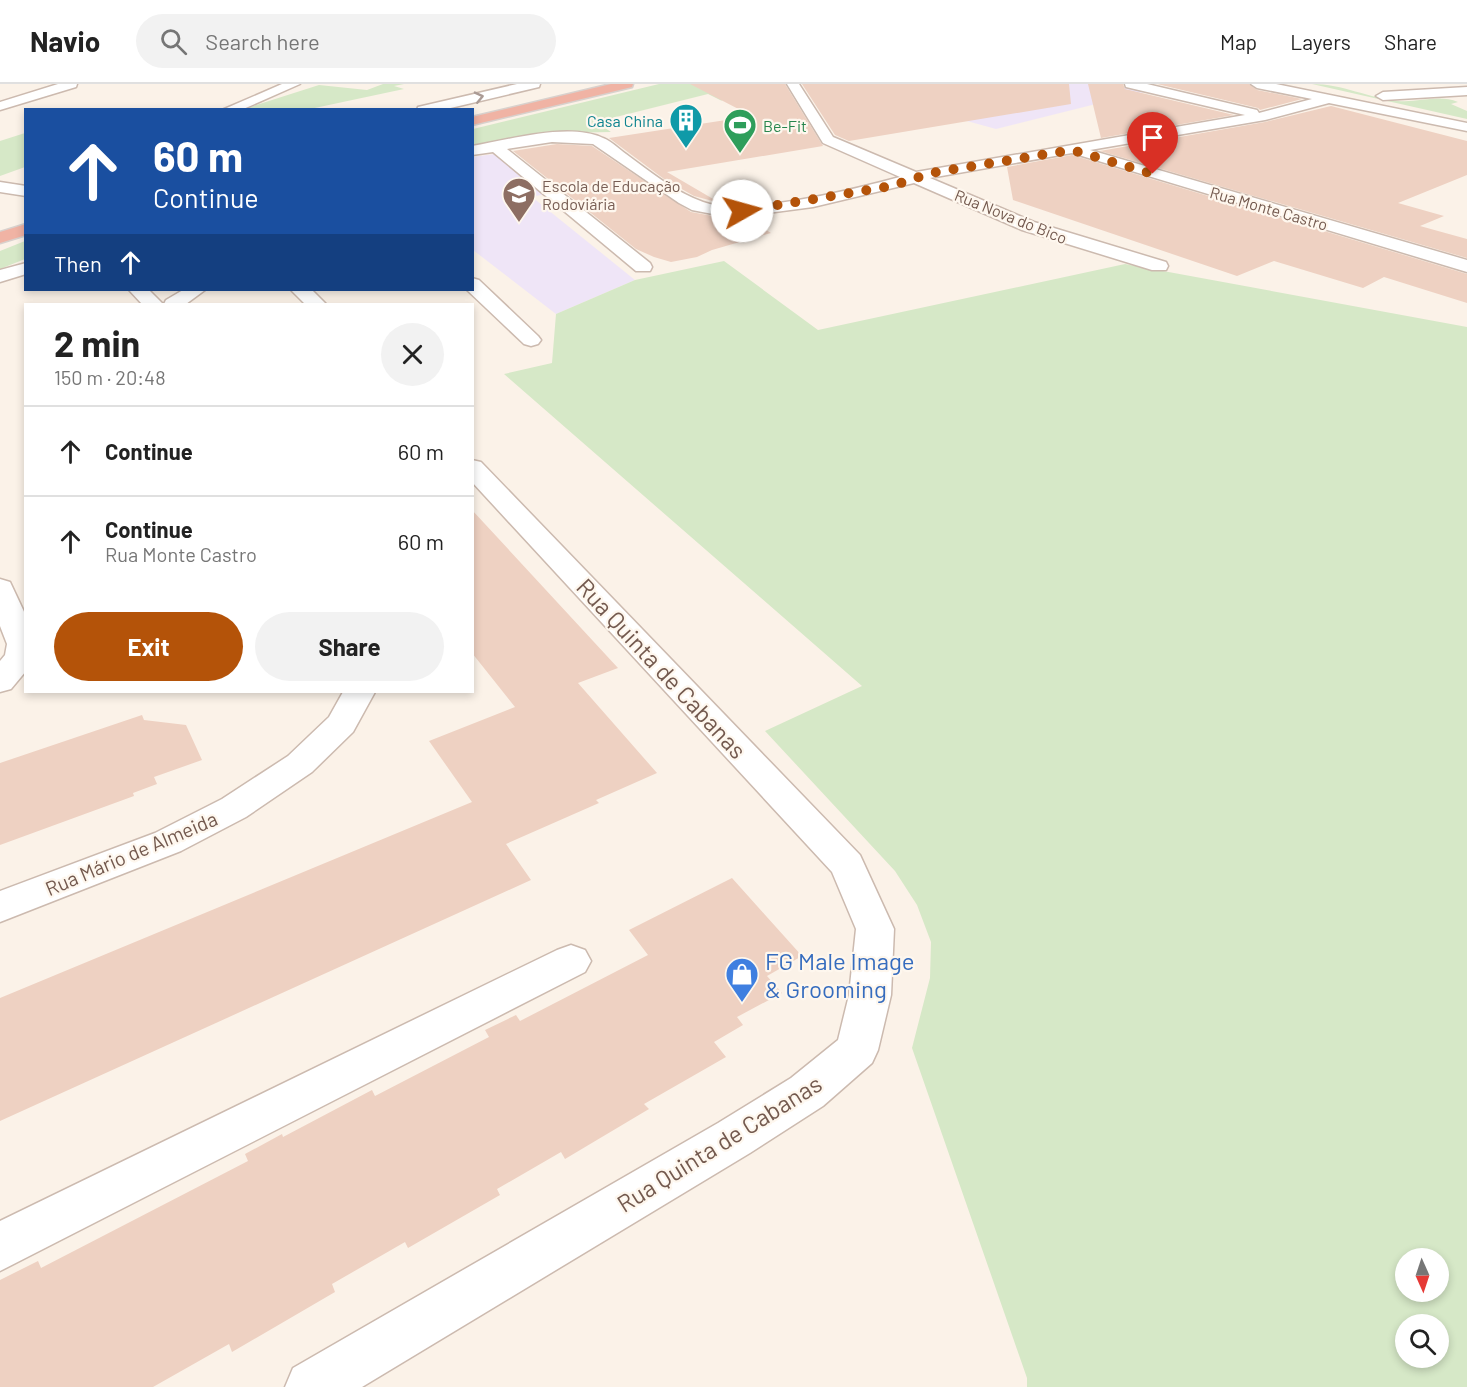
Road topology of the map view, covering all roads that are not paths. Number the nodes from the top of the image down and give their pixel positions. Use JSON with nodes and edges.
{"nodes":[{"id":1,"x":71,"y":84,"type":"edge"},
{"id":2,"x":294,"y":84,"type":"edge"},
{"id":3,"x":534,"y":84,"type":"edge"},
{"id":4,"x":590,"y":84,"type":"edge"},
{"id":5,"x":627,"y":84,"type":"edge"},
{"id":6,"x":793,"y":84,"type":"edge"},
{"id":7,"x":1131,"y":84,"type":"edge"},
{"id":8,"x":1257,"y":84,"type":"edge"},
{"id":9,"x":1283,"y":84,"type":"edge"},
{"id":10,"x":1467,"y":91,"type":"edge"},
{"id":11,"x":1383,"y":96,"type":"dead end"},
{"id":12,"x":1332,"y":98,"type":"junction"},
{"id":13,"x":0,"y":106,"type":"edge"},
{"id":14,"x":233,"y":108,"type":"edge"},
{"id":15,"x":432,"y":108,"type":"edge"},
{"id":16,"x":474,"y":111,"type":"edge"},
{"id":17,"x":1265,"y":116,"type":"junction"},
{"id":18,"x":474,"y":121,"type":"edge"},
{"id":19,"x":1467,"y":127,"type":"edge"},
{"id":20,"x":496,"y":147,"type":"junction"},
{"id":21,"x":1072,"y":150,"type":"junction"},
{"id":22,"x":474,"y":151,"type":"edge"},
{"id":23,"x":917,"y":177,"type":"junction"},
{"id":24,"x":0,"y":187,"type":"edge"},
{"id":25,"x":24,"y":191,"type":"edge"},
{"id":26,"x":24,"y":215,"type":"edge"},
{"id":27,"x":0,"y":221,"type":"edge"},
{"id":28,"x":24,"y":230,"type":"edge"},
{"id":29,"x":0,"y":236,"type":"edge"},
{"id":30,"x":1159,"y":266,"type":"dead end"},
{"id":31,"x":1467,"y":266,"type":"edge"},
{"id":32,"x":643,"y":267,"type":"dead end"},
{"id":33,"x":24,"y":269,"type":"edge"},
{"id":34,"x":0,"y":276,"type":"edge"},
{"id":35,"x":474,"y":286,"type":"edge"},
{"id":36,"x":140,"y":291,"type":"edge"},
{"id":37,"x":193,"y":291,"type":"edge"},
{"id":38,"x":302,"y":291,"type":"edge"},
{"id":39,"x":152,"y":303,"type":"edge"},
{"id":40,"x":175,"y":303,"type":"edge"},
{"id":41,"x":315,"y":303,"type":"edge"},
{"id":42,"x":531,"y":340,"type":"dead end"},
{"id":43,"x":474,"y":469,"type":"edge"},
{"id":44,"x":0,"y":588,"type":"edge"},
{"id":45,"x":0,"y":682,"type":"edge"},
{"id":46,"x":358,"y":693,"type":"edge"},
{"id":47,"x":0,"y":907,"type":"edge"},
{"id":48,"x":571,"y":961,"type":"dead end"},
{"id":49,"x":0,"y":1247,"type":"edge"},
{"id":50,"x":312,"y":1387,"type":"edge"}],
"edges":[{"from":1,"to":13,"type":"street"},
{"from":2,"to":14,"type":"street"},
{"from":15,"to":3,"type":"street","one_way":true},
{"from":4,"to":16,"type":"highway"},
{"from":5,"to":18,"type":"highway"},
{"from":6,"to":23,"type":"street","name":"Rua Nova do Bico"},
{"from":7,"to":17,"type":"street"},
{"from":8,"to":12,"type":"street"},
{"from":9,"to":12,"type":"street"},
{"from":10,"to":11,"type":"street"},
{"from":12,"to":17,"type":"street"},
{"from":12,"to":19,"type":"street"},
{"from":17,"to":21,"type":"street"},
{"from":20,"to":22,"type":"street"},
{"from":20,"to":23,"type":"street"},
{"from":20,"to":32,"type":"street"},
{"from":21,"to":23,"type":"street"},
{"from":21,"to":31,"type":"street","name":"Rua Monte Castro"},
{"from":23,"to":30,"type":"street","name":"Rua Nova do Bico"},
{"from":24,"to":25,"type":"street"},
{"from":26,"to":27,"type":"highway"},
{"from":28,"to":29,"type":"highway"},
{"from":33,"to":34,"type":"street"},
{"from":35,"to":42,"type":"street"},
{"from":36,"to":39,"type":"street"},
{"from":37,"to":40,"type":"street"},
{"from":38,"to":41,"type":"street"},
{"from":43,"to":50,"type":"street","name":"Rua Quinta de Cabanas"},
{"from":44,"to":45,"type":"street"},
{"from":46,"to":47,"type":"street","name":"Rua Mário de Almeida"},
{"from":48,"to":49,"type":"street"}]}
